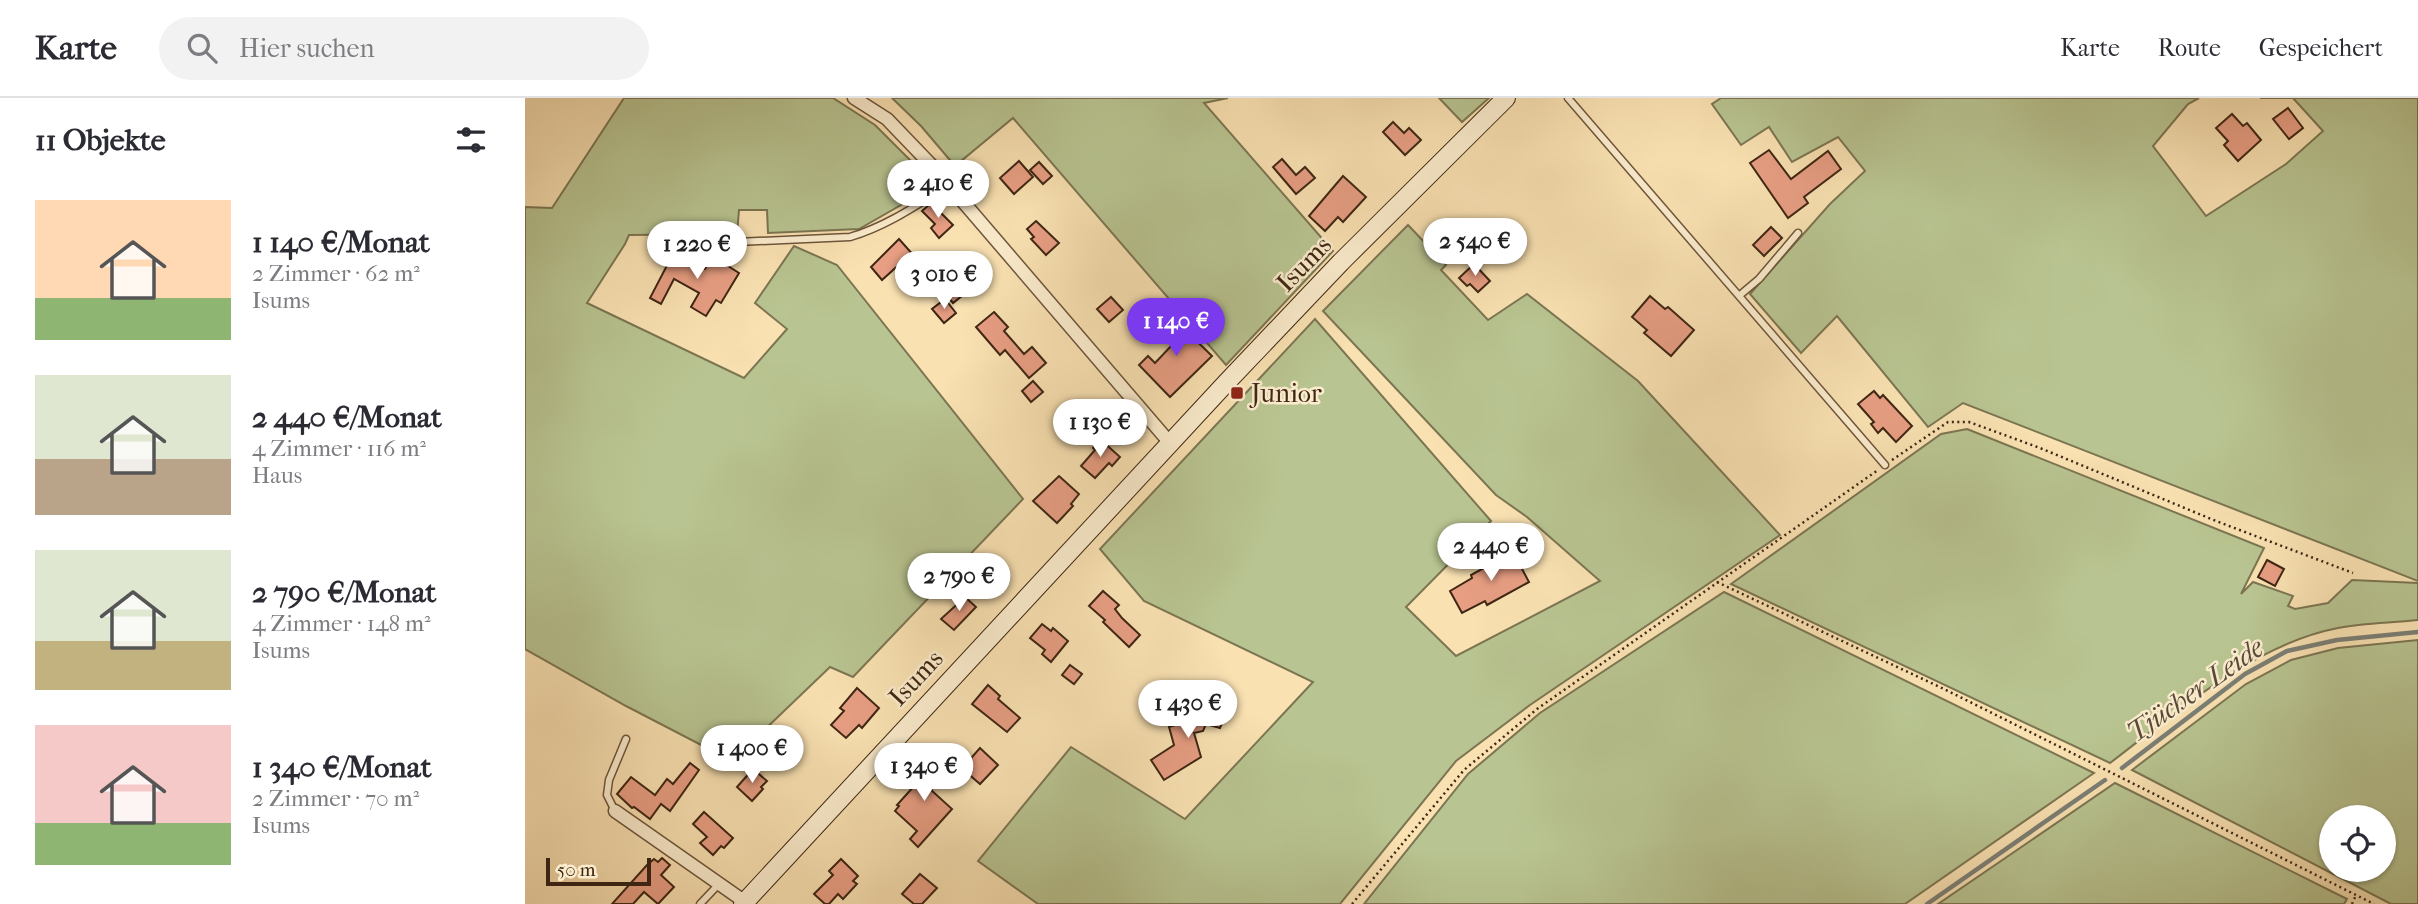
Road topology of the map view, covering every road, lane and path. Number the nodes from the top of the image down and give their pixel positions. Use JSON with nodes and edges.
{"nodes":[{"id":1,"x":854,"y":98,"type":"edge"},
{"id":2,"x":1506,"y":98,"type":"edge"},
{"id":3,"x":1567,"y":98,"type":"edge"},
{"id":4,"x":949,"y":185,"type":"junction"},
{"id":5,"x":1798,"y":233,"type":"dead end"},
{"id":6,"x":692,"y":244,"type":"dead end"},
{"id":7,"x":1740,"y":295,"type":"junction"},
{"id":8,"x":1170,"y":443,"type":"junction"},
{"id":9,"x":1885,"y":465,"type":"junction"},
{"id":10,"x":2353,"y":573,"type":"dead end"},
{"id":11,"x":1716,"y":582,"type":"junction"},
{"id":12,"x":627,"y":739,"type":"dead end"},
{"id":13,"x":615,"y":811,"type":"joint"},
{"id":14,"x":718,"y":885,"type":"junction"},
{"id":15,"x":2356,"y":895,"type":"junction"},
{"id":16,"x":745,"y":903,"type":"edge"},
{"id":17,"x":700,"y":904,"type":"edge"},
{"id":18,"x":1352,"y":904,"type":"edge"},
{"id":19,"x":2352,"y":904,"type":"edge"},
{"id":20,"x":2374,"y":904,"type":"edge"}],
"edges":[{"from":1,"to":4,"type":"street"},
{"from":2,"to":8,"type":"main road","name":"Isums"},
{"from":3,"to":7,"type":"lane"},
{"from":4,"to":6,"type":"lane"},
{"from":4,"to":8,"type":"street"},
{"from":5,"to":7,"type":"lane"},
{"from":7,"to":9,"type":"lane"},
{"from":8,"to":16,"type":"main road","name":"Isums"},
{"from":9,"to":10,"type":"path"},
{"from":9,"to":11,"type":"path"},
{"from":11,"to":15,"type":"path"},
{"from":11,"to":18,"type":"path"},
{"from":12,"to":13,"type":"lane"},
{"from":13,"to":14,"type":"street","name":"Isums"},
{"from":14,"to":16,"type":"street","name":"Isums"},
{"from":14,"to":17,"type":"lane"},
{"from":15,"to":19,"type":"path"},
{"from":15,"to":20,"type":"path"}]}
